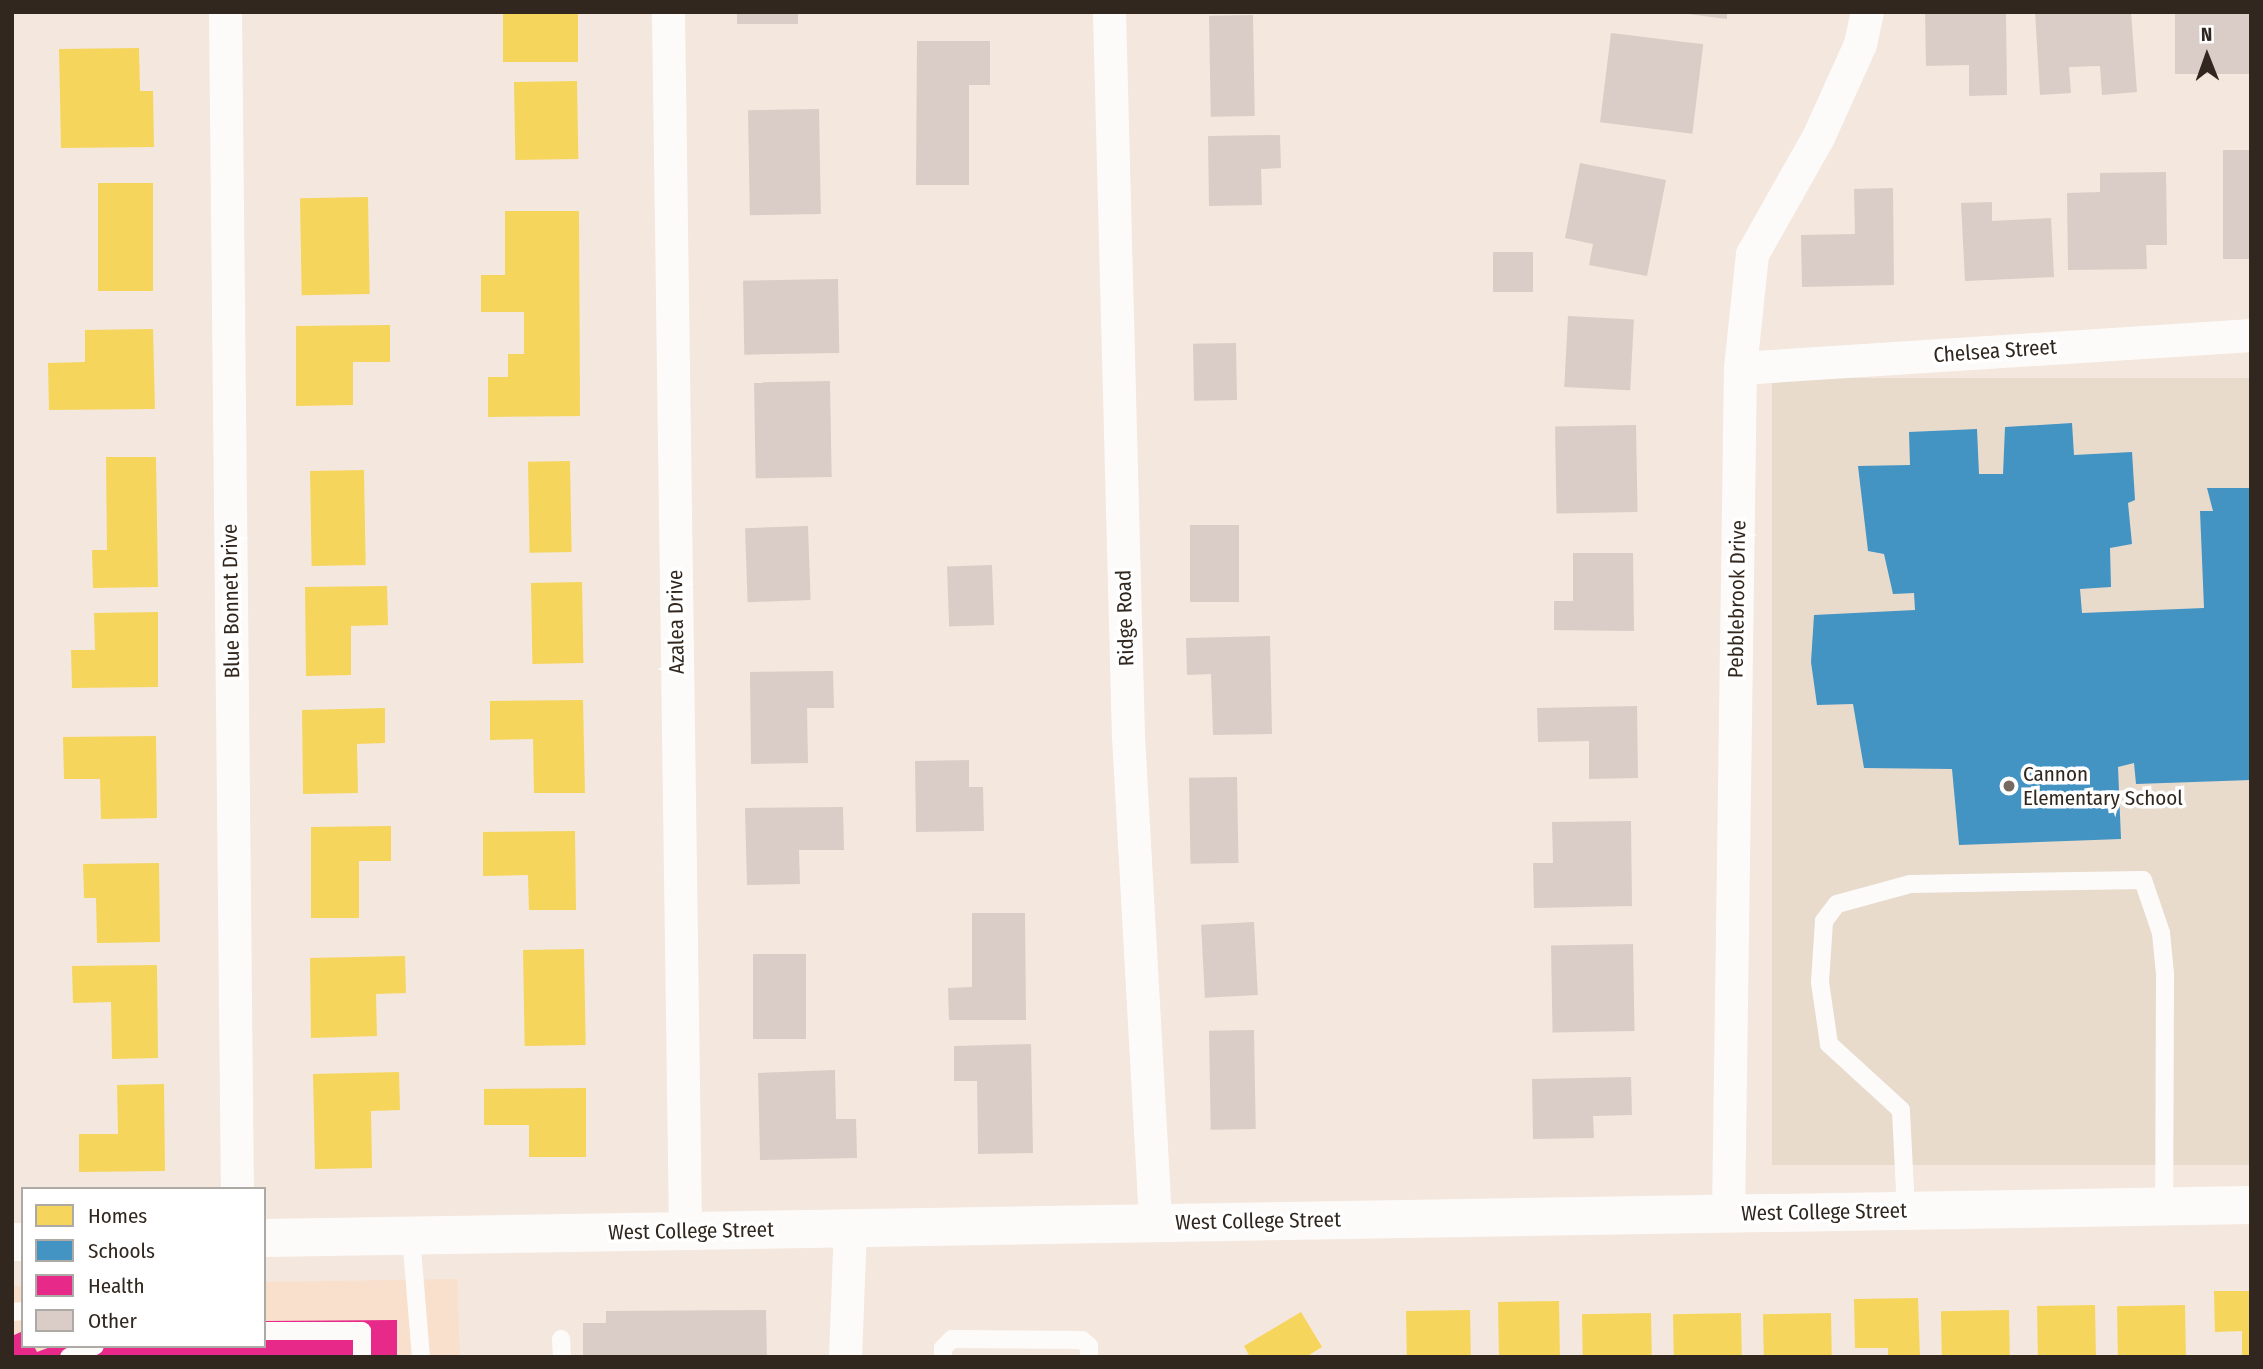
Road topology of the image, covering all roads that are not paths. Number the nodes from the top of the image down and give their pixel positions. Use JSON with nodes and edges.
{"nodes":[{"id":1,"x":225,"y":12,"type":"edge"},
{"id":2,"x":668,"y":12,"type":"edge"},
{"id":3,"x":1109,"y":12,"type":"edge"},
{"id":4,"x":1867,"y":12,"type":"edge"},
{"id":5,"x":2251,"y":335,"type":"edge"},
{"id":6,"x":1740,"y":368,"type":"junction"},
{"id":7,"x":237,"y":1187,"type":"edge"},
{"id":8,"x":2251,"y":1205,"type":"edge"},
{"id":9,"x":2164,"y":1206,"type":"junction"},
{"id":10,"x":1906,"y":1210,"type":"junction"},
{"id":11,"x":1728,"y":1214,"type":"junction"},
{"id":12,"x":1155,"y":1223,"type":"junction"},
{"id":13,"x":850,"y":1228,"type":"junction"},
{"id":14,"x":685,"y":1231,"type":"junction"},
{"id":15,"x":411,"y":1236,"type":"junction"},
{"id":16,"x":266,"y":1238,"type":"edge"},
{"id":17,"x":266,"y":1331,"type":"edge"},
{"id":18,"x":89,"y":1348,"type":"edge"},
{"id":19,"x":69,"y":1357,"type":"edge"},
{"id":20,"x":362,"y":1357,"type":"edge"},
{"id":21,"x":421,"y":1357,"type":"edge"},
{"id":22,"x":845,"y":1357,"type":"edge"},
{"id":23,"x":943,"y":1357,"type":"edge"},
{"id":24,"x":1089,"y":1357,"type":"edge"}],
"edges":[{"from":1,"to":7,"type":"street","name":"Blue Bonnet Drive"},
{"from":2,"to":14,"type":"street","name":"Azalea Drive"},
{"from":3,"to":12,"type":"street","name":"Ridge Road"},
{"from":4,"to":6,"type":"street","name":"Pebblebrook Drive"},
{"from":5,"to":6,"type":"street","name":"Chelsea Street"},
{"from":6,"to":11,"type":"street","name":"Pebblebrook Drive"},
{"from":8,"to":9,"type":"street","name":"West College Street"},
{"from":9,"to":10,"type":"street","name":"West College Street"},
{"from":9,"to":10,"type":"lane"},
{"from":10,"to":11,"type":"street","name":"West College Street"},
{"from":11,"to":12,"type":"street","name":"West College Street"},
{"from":12,"to":13,"type":"street","name":"West College Street"},
{"from":13,"to":14,"type":"street","name":"West College Street"},
{"from":13,"to":22,"type":"street"},
{"from":14,"to":15,"type":"street","name":"West College Street"},
{"from":15,"to":16,"type":"street","name":"West College Street"},
{"from":15,"to":21,"type":"lane"},
{"from":17,"to":20,"type":"lane"},
{"from":18,"to":19,"type":"lane"},
{"from":23,"to":24,"type":"lane"}]}
